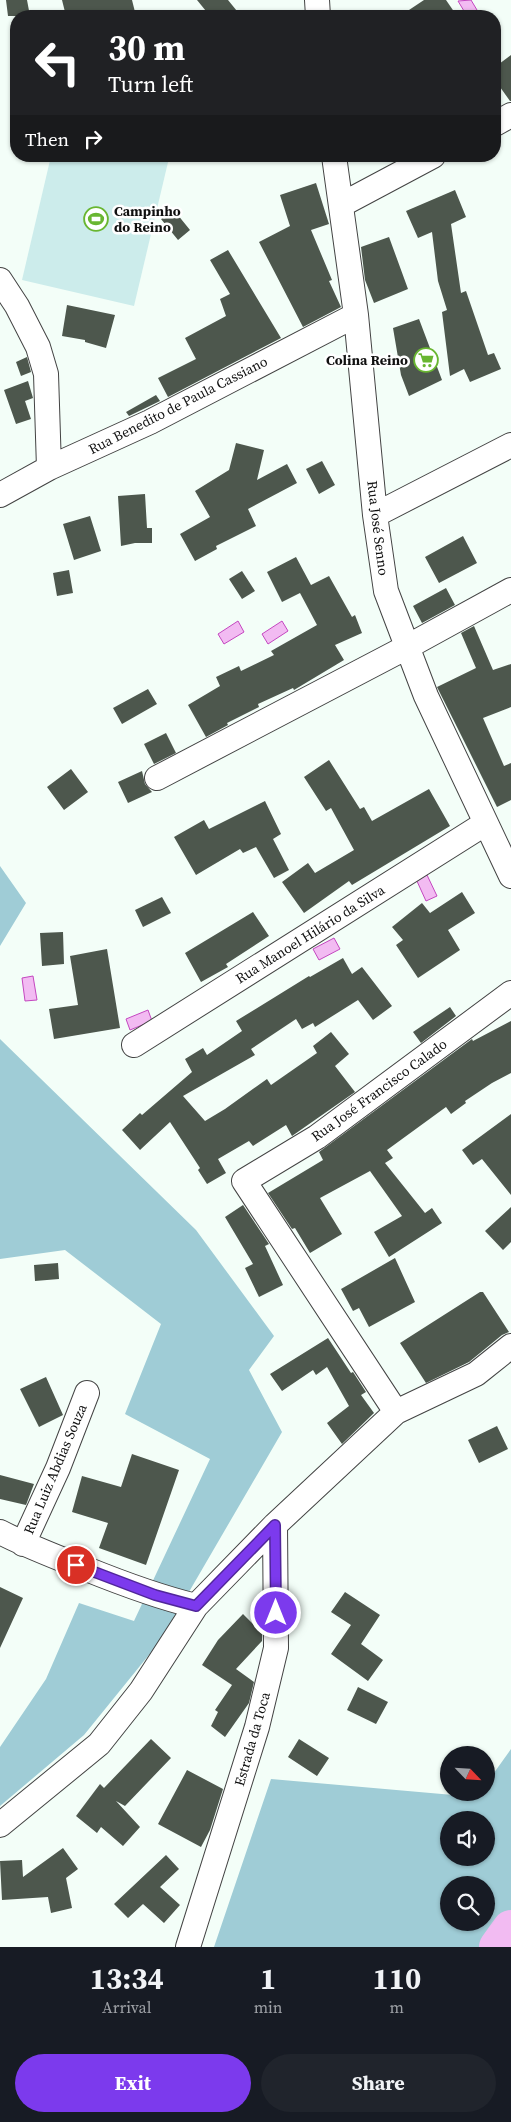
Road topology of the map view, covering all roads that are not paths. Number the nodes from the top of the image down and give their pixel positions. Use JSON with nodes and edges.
{"nodes":[{"id":1,"x":335,"y":162,"type":"edge"},
{"id":2,"x":423,"y":162,"type":"edge"},
{"id":3,"x":341,"y":205,"type":"junction"},
{"id":4,"x":0,"y":280,"type":"edge"},
{"id":5,"x":356,"y":315,"type":"junction"},
{"id":6,"x":511,"y":445,"type":"edge"},
{"id":7,"x":49,"y":468,"type":"junction"},
{"id":8,"x":0,"y":495,"type":"edge"},
{"id":9,"x":375,"y":515,"type":"junction"},
{"id":10,"x":511,"y":590,"type":"edge"},
{"id":11,"x":407,"y":647,"type":"junction"},
{"id":12,"x":157,"y":778,"type":"dead end"},
{"id":13,"x":486,"y":823,"type":"junction"},
{"id":14,"x":509,"y":866,"type":"edge"},
{"id":15,"x":511,"y":993,"type":"edge"},
{"id":16,"x":134,"y":1045,"type":"dead end"},
{"id":17,"x":511,"y":1346,"type":"edge"},
{"id":18,"x":87,"y":1393,"type":"dead end"},
{"id":19,"x":396,"y":1412,"type":"junction"},
{"id":20,"x":275,"y":1525,"type":"junction"},
{"id":21,"x":0,"y":1532,"type":"edge"},
{"id":22,"x":23,"y":1544,"type":"junction"},
{"id":23,"x":196,"y":1606,"type":"junction"},
{"id":24,"x":0,"y":1825,"type":"edge"},
{"id":25,"x":188,"y":1947,"type":"edge"}],
"edges":[{"from":1,"to":3,"type":"street","name":"Rua José Senno"},
{"from":2,"to":3,"type":"street"},
{"from":3,"to":5,"type":"street","name":"Rua José Senno"},
{"from":4,"to":7,"type":"street"},
{"from":5,"to":7,"type":"street","name":"Rua Benedito de Paula Cassiano"},
{"from":5,"to":9,"type":"street","name":"Rua José Senno"},
{"from":6,"to":9,"type":"street"},
{"from":7,"to":8,"type":"street","name":"Rua Benedito de Paula Cassiano"},
{"from":9,"to":11,"type":"street","name":"Rua José Senno"},
{"from":10,"to":11,"type":"street"},
{"from":11,"to":12,"type":"street"},
{"from":11,"to":13,"type":"street","name":"Rua José Senno"},
{"from":13,"to":14,"type":"street","name":"Rua José Senno"},
{"from":13,"to":16,"type":"street","name":"Rua Manoel Hilário da Silva"},
{"from":15,"to":19,"type":"street","name":"Rua José Francisco Calado"},
{"from":17,"to":19,"type":"street"},
{"from":18,"to":22,"type":"street","name":"Rua Luiz Abdias Souza"},
{"from":19,"to":20,"type":"street"},
{"from":20,"to":23,"type":"street"},
{"from":20,"to":25,"type":"street","name":"Estrada da Toca"},
{"from":21,"to":22,"type":"street"},
{"from":22,"to":23,"type":"street"},
{"from":23,"to":24,"type":"street"}]}
